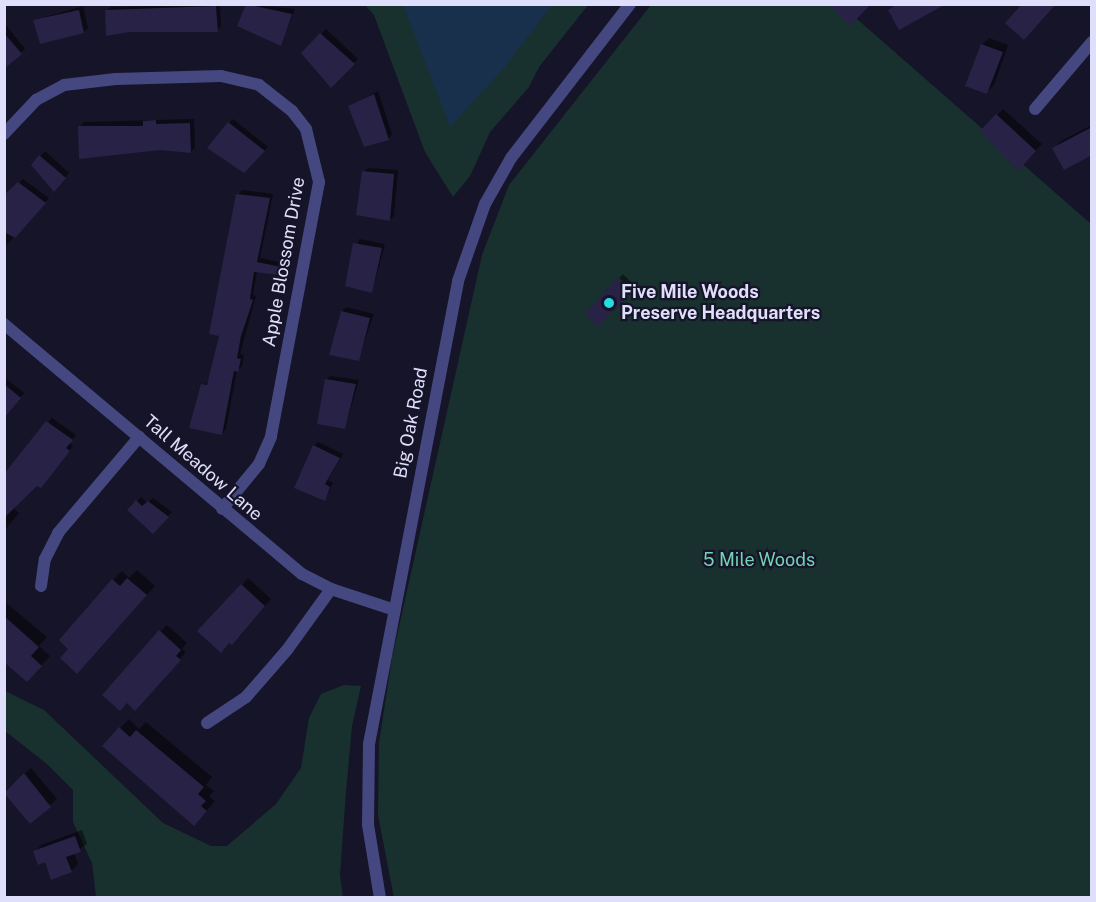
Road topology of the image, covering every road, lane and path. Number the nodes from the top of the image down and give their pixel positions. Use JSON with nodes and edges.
{"nodes":[{"id":1,"x":630,"y":4,"type":"edge"},
{"id":2,"x":1092,"y":42,"type":"edge"},
{"id":3,"x":1035,"y":109,"type":"dead end"},
{"id":4,"x":4,"y":134,"type":"edge"},
{"id":5,"x":4,"y":324,"type":"edge"},
{"id":6,"x":138,"y":437,"type":"junction"},
{"id":7,"x":222,"y":509,"type":"junction"},
{"id":8,"x":41,"y":586,"type":"dead end"},
{"id":9,"x":331,"y":589,"type":"junction"},
{"id":10,"x":395,"y":610,"type":"junction"},
{"id":11,"x":207,"y":723,"type":"dead end"},
{"id":12,"x":380,"y":897,"type":"edge"}],
"edges":[{"from":1,"to":10,"type":"street","name":"Big Oak Road"},
{"from":2,"to":3,"type":"street"},
{"from":4,"to":7,"type":"street","name":"Apple Blossom Drive"},
{"from":5,"to":6,"type":"street","name":"Tall Meadow Lane"},
{"from":6,"to":7,"type":"street","name":"Tall Meadow Lane"},
{"from":6,"to":8,"type":"street"},
{"from":7,"to":9,"type":"street","name":"Tall Meadow Lane"},
{"from":9,"to":10,"type":"street","name":"Tall Meadow Lane"},
{"from":9,"to":11,"type":"street"},
{"from":10,"to":12,"type":"street","name":"Big Oak Road"}]}
